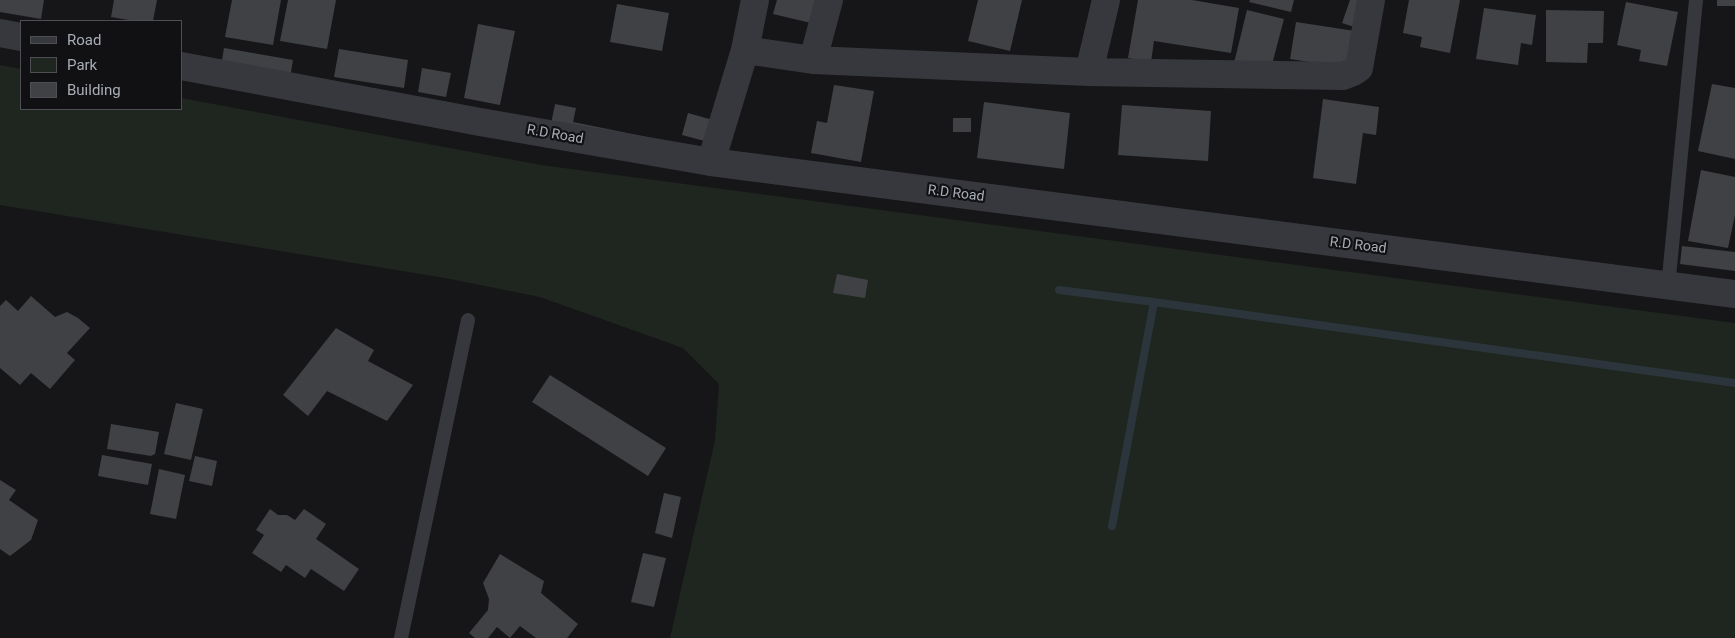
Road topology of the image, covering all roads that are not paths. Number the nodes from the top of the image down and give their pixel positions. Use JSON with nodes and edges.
{"nodes":[{"id":1,"x":755,"y":0,"type":"edge"},
{"id":2,"x":829,"y":0,"type":"edge"},
{"id":3,"x":1106,"y":0,"type":"edge"},
{"id":4,"x":1371,"y":0,"type":"edge"},
{"id":5,"x":1696,"y":0,"type":"edge"},
{"id":6,"x":0,"y":33,"type":"edge"},
{"id":7,"x":20,"y":37,"type":"edge"},
{"id":8,"x":745,"y":50,"type":"junction"},
{"id":9,"x":813,"y":60,"type":"junction"},
{"id":10,"x":182,"y":66,"type":"edge"},
{"id":11,"x":1089,"y":72,"type":"junction"},
{"id":12,"x":712,"y":162,"type":"junction"},
{"id":13,"x":1668,"y":286,"type":"junction"},
{"id":14,"x":1735,"y":294,"type":"edge"},
{"id":15,"x":468,"y":320,"type":"dead end"},
{"id":16,"x":401,"y":638,"type":"edge"}],
"edges":[{"from":1,"to":8,"type":"street"},
{"from":2,"to":9,"type":"street"},
{"from":3,"to":11,"type":"street"},
{"from":4,"to":11,"type":"street"},
{"from":5,"to":13,"type":"lane"},
{"from":6,"to":7,"type":"street"},
{"from":8,"to":9,"type":"street"},
{"from":8,"to":12,"type":"street"},
{"from":9,"to":11,"type":"street"},
{"from":10,"to":12,"type":"street","name":"R.D Road"},
{"from":12,"to":13,"type":"street","name":"R.D Road"},
{"from":13,"to":14,"type":"street","name":"R.D Road"},
{"from":15,"to":16,"type":"lane"}]}
